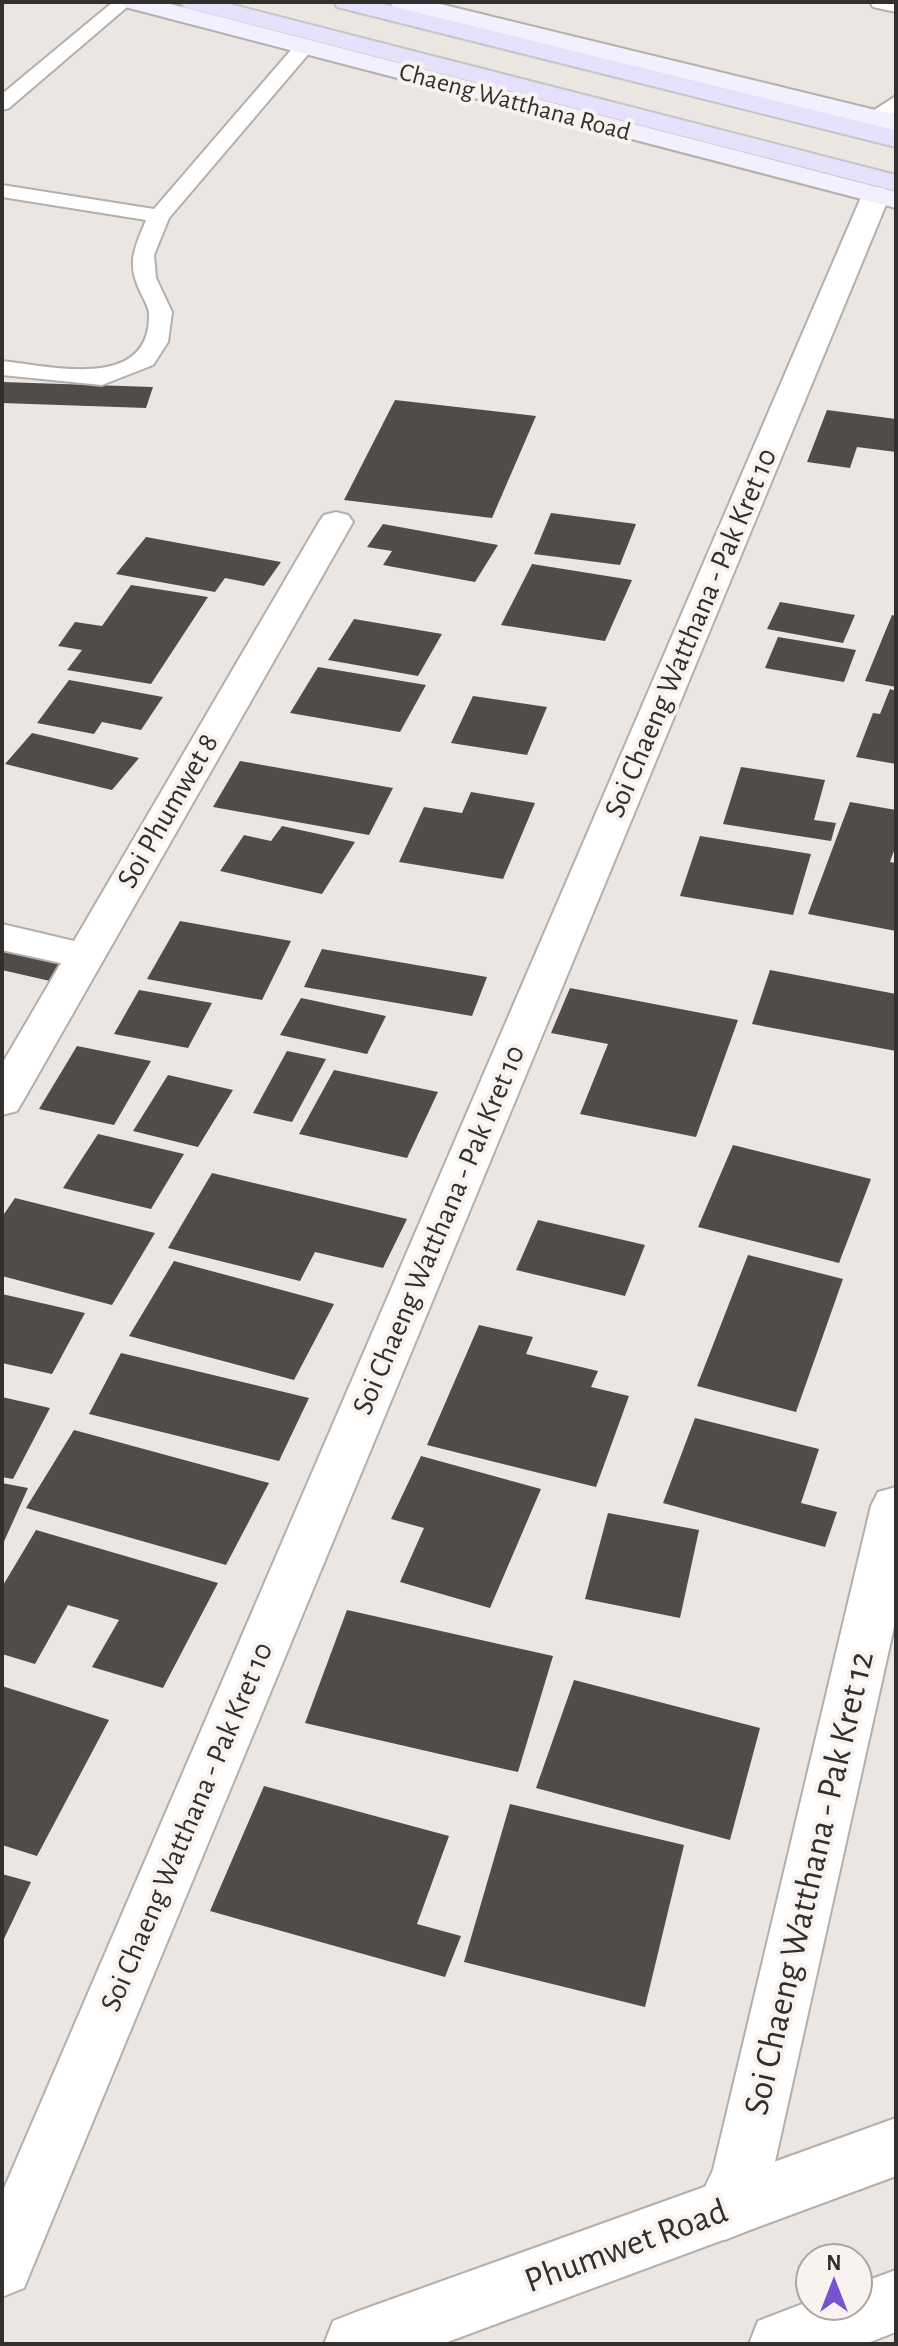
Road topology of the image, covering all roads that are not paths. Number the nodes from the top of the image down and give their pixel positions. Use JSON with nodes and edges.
{"nodes":[{"id":1,"x":124,"y":2,"type":"edge"},
{"id":2,"x":134,"y":2,"type":"edge"},
{"id":3,"x":193,"y":2,"type":"edge"},
{"id":4,"x":255,"y":2,"type":"edge"},
{"id":5,"x":346,"y":2,"type":"edge"},
{"id":6,"x":402,"y":2,"type":"edge"},
{"id":7,"x":882,"y":2,"type":"edge"},
{"id":8,"x":896,"y":5,"type":"edge"},
{"id":9,"x":304,"y":47,"type":"junction"},
{"id":10,"x":896,"y":102,"type":"edge"},
{"id":11,"x":2,"y":104,"type":"edge"},
{"id":12,"x":885,"y":121,"type":"edge"},
{"id":13,"x":896,"y":139,"type":"edge"},
{"id":14,"x":887,"y":183,"type":"edge"},
{"id":15,"x":2,"y":191,"type":"edge"},
{"id":16,"x":159,"y":216,"type":"junction"},
{"id":17,"x":2,"y":368,"type":"edge"},
{"id":18,"x":336,"y":522,"type":"dead end"},
{"id":19,"x":2,"y":937,"type":"edge"},
{"id":20,"x":84,"y":956,"type":"junction"},
{"id":21,"x":2,"y":1101,"type":"edge"},
{"id":22,"x":896,"y":1506,"type":"edge"},
{"id":23,"x":896,"y":2147,"type":"edge"},
{"id":24,"x":725,"y":2210,"type":"junction"},
{"id":25,"x":2,"y":2266,"type":"edge"},
{"id":26,"x":896,"y":2301,"type":"edge"},
{"id":27,"x":356,"y":2344,"type":"edge"},
{"id":28,"x":781,"y":2344,"type":"edge"}],
"edges":[{"from":1,"to":11,"type":"lane"},
{"from":2,"to":9,"type":"main road","name":"Chaeng Watthana Road"},
{"from":3,"to":14,"type":"main road"},
{"from":4,"to":14,"type":"main road","name":"Chaeng Watthana Road"},
{"from":5,"to":13,"type":"main road","name":"Chaeng Watthana Road"},
{"from":6,"to":12,"type":"main road"},
{"from":7,"to":8,"type":"street"},
{"from":9,"to":14,"type":"main road","name":"Chaeng Watthana Road"},
{"from":9,"to":16,"type":"lane"},
{"from":10,"to":12,"type":"lane"},
{"from":14,"to":25,"type":"street","name":"Soi Chaeng Watthana - Pak Kret 10"},
{"from":15,"to":16,"type":"lane"},
{"from":16,"to":17,"type":"lane"},
{"from":18,"to":20,"type":"street","name":"Soi Phumwet 8"},
{"from":19,"to":20,"type":"street"},
{"from":20,"to":21,"type":"street","name":"Soi Phumwet 8"},
{"from":22,"to":24,"type":"street","name":"Soi Chaeng Watthana - Pak Kret 12"},
{"from":23,"to":24,"type":"street","name":"Phumwet Road"},
{"from":24,"to":27,"type":"street","name":"Phumwet Road"},
{"from":26,"to":28,"type":"street"}]}
